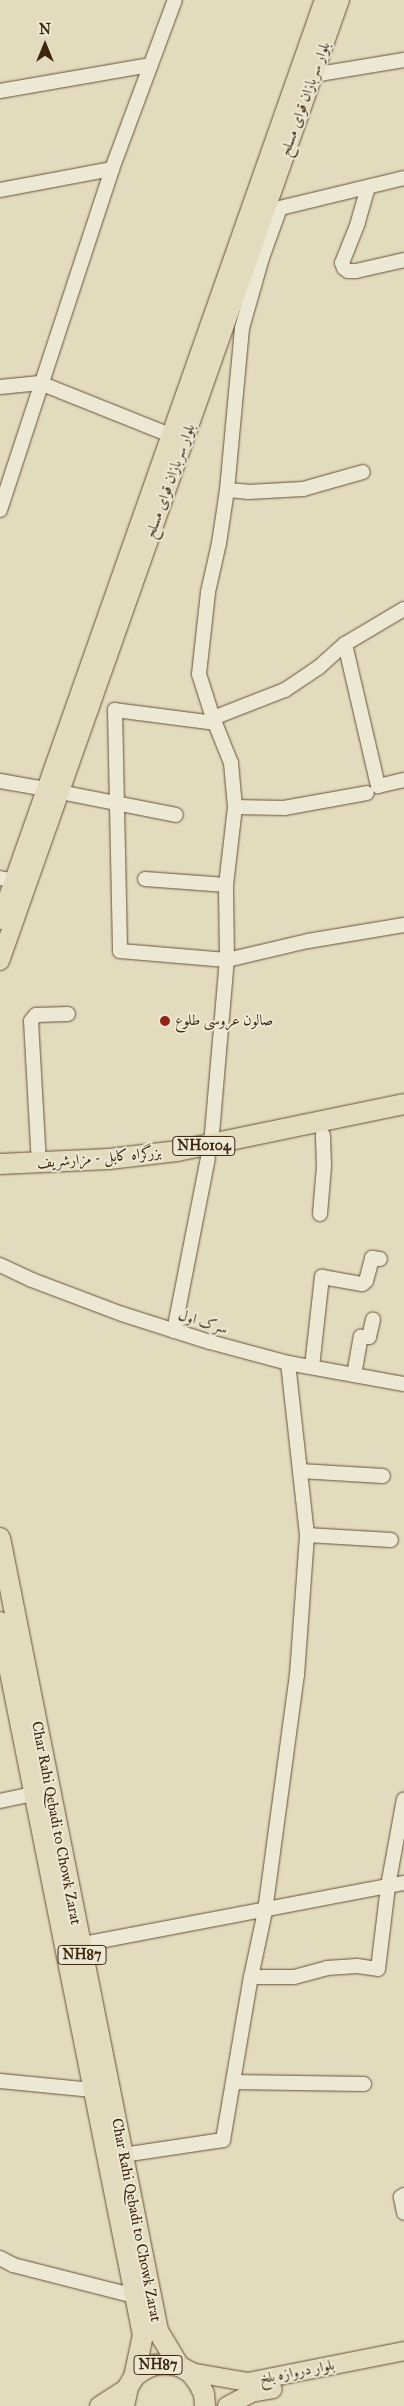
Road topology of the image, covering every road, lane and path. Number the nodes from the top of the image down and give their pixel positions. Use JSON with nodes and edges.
{"nodes":[{"id":1,"x":175,"y":0,"type":"edge"},
{"id":2,"x":324,"y":0,"type":"edge"},
{"id":3,"x":340,"y":0,"type":"edge"},
{"id":4,"x":404,"y":60,"type":"edge"},
{"id":5,"x":151,"y":65,"type":"junction"},
{"id":6,"x":313,"y":76,"type":"junction"},
{"id":7,"x":0,"y":91,"type":"edge"},
{"id":8,"x":112,"y":169,"type":"junction"},
{"id":9,"x":404,"y":178,"type":"edge"},
{"id":10,"x":368,"y":187,"type":"junction"},
{"id":11,"x":0,"y":190,"type":"edge"},
{"id":12,"x":404,"y":260,"type":"edge"},
{"id":13,"x":40,"y":383,"type":"junction"},
{"id":14,"x":0,"y":387,"type":"edge"},
{"id":15,"x":170,"y":435,"type":"junction"},
{"id":16,"x":363,"y":472,"type":"dead end"},
{"id":17,"x":227,"y":490,"type":"junction"},
{"id":18,"x":0,"y":510,"type":"edge"},
{"id":19,"x":404,"y":609,"type":"edge"},
{"id":20,"x":346,"y":644,"type":"junction"},
{"id":21,"x":214,"y":721,"type":"junction"},
{"id":22,"x":404,"y":780,"type":"edge"},
{"id":23,"x":0,"y":781,"type":"edge"},
{"id":24,"x":53,"y":791,"type":"junction"},
{"id":25,"x":367,"y":792,"type":"dead end"},
{"id":26,"x":117,"y":802,"type":"junction"},
{"id":27,"x":235,"y":807,"type":"junction"},
{"id":28,"x":176,"y":815,"type":"dead end"},
{"id":29,"x":7,"y":879,"type":"edge"},
{"id":30,"x":146,"y":879,"type":"dead end"},
{"id":31,"x":226,"y":885,"type":"junction"},
{"id":32,"x":0,"y":920,"type":"edge"},
{"id":33,"x":404,"y":926,"type":"edge"},
{"id":34,"x":227,"y":960,"type":"junction"},
{"id":35,"x":0,"y":962,"type":"edge"},
{"id":36,"x":68,"y":1014,"type":"dead end"},
{"id":37,"x":404,"y":1104,"type":"edge"},
{"id":38,"x":404,"y":1118,"type":"edge"},
{"id":39,"x":323,"y":1135,"type":"junction"},
{"id":40,"x":209,"y":1151,"type":"junction"},
{"id":41,"x":0,"y":1164,"type":"edge"},
{"id":42,"x":39,"y":1164,"type":"junction"},
{"id":43,"x":0,"y":1175,"type":"edge"},
{"id":44,"x":320,"y":1214,"type":"dead end"},
{"id":45,"x":380,"y":1259,"type":"dead end"},
{"id":46,"x":0,"y":1265,"type":"edge"},
{"id":47,"x":373,"y":1320,"type":"dead end"},
{"id":48,"x":174,"y":1331,"type":"junction"},
{"id":49,"x":288,"y":1363,"type":"junction"},
{"id":50,"x":312,"y":1367,"type":"junction"},
{"id":51,"x":354,"y":1375,"type":"junction"},
{"id":52,"x":404,"y":1384,"type":"edge"},
{"id":53,"x":300,"y":1471,"type":"junction"},
{"id":54,"x":383,"y":1476,"type":"dead end"},
{"id":55,"x":307,"y":1535,"type":"junction"},
{"id":56,"x":0,"y":1538,"type":"edge"},
{"id":57,"x":391,"y":1540,"type":"dead end"},
{"id":58,"x":0,"y":1622,"type":"edge"},
{"id":59,"x":34,"y":1794,"type":"junction"},
{"id":60,"x":404,"y":1799,"type":"edge"},
{"id":61,"x":0,"y":1801,"type":"edge"},
{"id":62,"x":404,"y":1883,"type":"edge"},
{"id":63,"x":388,"y":1886,"type":"junction"},
{"id":64,"x":265,"y":1911,"type":"junction"},
{"id":65,"x":73,"y":1946,"type":"junction"},
{"id":66,"x":251,"y":1977,"type":"junction"},
{"id":67,"x":0,"y":2082,"type":"edge"},
{"id":68,"x":233,"y":2082,"type":"junction"},
{"id":69,"x":364,"y":2084,"type":"dead end"},
{"id":70,"x":93,"y":2090,"type":"junction"},
{"id":71,"x":123,"y":2155,"type":"junction"},
{"id":72,"x":404,"y":2195,"type":"edge"},
{"id":73,"x":404,"y":2213,"type":"edge"},
{"id":74,"x":0,"y":2258,"type":"edge"},
{"id":75,"x":135,"y":2296,"type":"junction"},
{"id":76,"x":404,"y":2351,"type":"edge"},
{"id":77,"x":404,"y":2363,"type":"edge"},
{"id":78,"x":184,"y":2370,"type":"junction"},
{"id":79,"x":129,"y":2390,"type":"edge"},
{"id":80,"x":99,"y":2406,"type":"edge"},
{"id":81,"x":205,"y":2406,"type":"edge"},
{"id":82,"x":227,"y":2406,"type":"edge"}],
"edges":[{"from":1,"to":5,"type":"street"},
{"from":2,"to":15,"type":"main road","name":"بلوار سربازان قوای مسلح"},
{"from":3,"to":6,"type":"main road","name":"بلوار سربازان قوای مسلح"},
{"from":4,"to":6,"type":"street"},
{"from":5,"to":7,"type":"street"},
{"from":5,"to":8,"type":"street"},
{"from":6,"to":24,"type":"main road","name":"بلوار سربازان قوای مسلح"},
{"from":8,"to":11,"type":"street"},
{"from":8,"to":13,"type":"street"},
{"from":9,"to":10,"type":"street"},
{"from":10,"to":12,"type":"street"},
{"from":10,"to":17,"type":"street"},
{"from":13,"to":14,"type":"street"},
{"from":13,"to":15,"type":"street"},
{"from":13,"to":18,"type":"street"},
{"from":15,"to":24,"type":"main road","name":"بلوار سربازان قوای مسلح"},
{"from":16,"to":17,"type":"street"},
{"from":17,"to":21,"type":"street"},
{"from":19,"to":20,"type":"street"},
{"from":20,"to":21,"type":"street"},
{"from":20,"to":22,"type":"street"},
{"from":21,"to":26,"type":"street"},
{"from":21,"to":27,"type":"street"},
{"from":23,"to":24,"type":"street"},
{"from":24,"to":26,"type":"street"},
{"from":24,"to":29,"type":"main road","name":"بلوار سربازان قوای مسلح"},
{"from":24,"to":35,"type":"main road","name":"بلوار سربازان قوای مسلح"},
{"from":25,"to":27,"type":"street"},
{"from":26,"to":28,"type":"street"},
{"from":26,"to":34,"type":"street"},
{"from":27,"to":31,"type":"street"},
{"from":29,"to":32,"type":"main road","name":"بلوار سربازان قوای مسلح"},
{"from":30,"to":31,"type":"street"},
{"from":31,"to":34,"type":"street"},
{"from":33,"to":34,"type":"street"},
{"from":34,"to":40,"type":"street"},
{"from":36,"to":42,"type":"street"},
{"from":37,"to":40,"type":"highway","name":"بزرگراه کابل - مزارشریف","number":"NH0104"},
{"from":38,"to":39,"type":"highway","name":"بزرگراه کابل - مزارشریف","number":"NH0104"},
{"from":39,"to":40,"type":"highway","name":"بزرگراه کابل - مزارشریف","number":"NH0104"},
{"from":39,"to":44,"type":"street"},
{"from":40,"to":42,"type":"highway","name":"بزرگراه کابل - مزارشریف","number":"NH0104"},
{"from":40,"to":43,"type":"highway","name":"بزرگراه کابل - مزارشریف","number":"NH0104"},
{"from":40,"to":48,"type":"street"},
{"from":41,"to":42,"type":"highway","name":"بزرگراه کابل - مزارشریف","number":"NH0104"},
{"from":45,"to":50,"type":"street"},
{"from":46,"to":48,"type":"street","name":"سرک اول"},
{"from":47,"to":51,"type":"street"},
{"from":48,"to":49,"type":"street","name":"سرک اول"},
{"from":49,"to":50,"type":"street","name":"سرک اول"},
{"from":49,"to":53,"type":"street"},
{"from":50,"to":51,"type":"street","name":"سرک اول"},
{"from":51,"to":52,"type":"street","name":"سرک اول"},
{"from":53,"to":54,"type":"street"},
{"from":53,"to":55,"type":"street"},
{"from":55,"to":57,"type":"street"},
{"from":55,"to":64,"type":"street"},
{"from":56,"to":65,"type":"highway","name":"Char Rahi Qebadi to Chowk Zarat","number":"NH87"},
{"from":58,"to":59,"type":"highway","name":"Char Rahi Qebadi to Chowk Zarat","number":"NH87"},
{"from":59,"to":61,"type":"street"},
{"from":59,"to":65,"type":"highway","name":"Char Rahi Qebadi to Chowk Zarat","number":"NH87"},
{"from":60,"to":63,"type":"street"},
{"from":62,"to":63,"type":"street"},
{"from":63,"to":64,"type":"street"},
{"from":63,"to":66,"type":"street"},
{"from":64,"to":65,"type":"street"},
{"from":64,"to":66,"type":"street"},
{"from":65,"to":70,"type":"highway","name":"Char Rahi Qebadi to Chowk Zarat","number":"NH87"},
{"from":65,"to":71,"type":"highway","name":"Char Rahi Qebadi to Chowk Zarat","number":"NH87"},
{"from":66,"to":68,"type":"street"},
{"from":67,"to":70,"type":"street"},
{"from":68,"to":69,"type":"street"},
{"from":68,"to":71,"type":"street"},
{"from":70,"to":75,"type":"highway","name":"Char Rahi Qebadi to Chowk Zarat","number":"NH87"},
{"from":71,"to":78,"type":"highway","name":"Char Rahi Qebadi to Chowk Zarat","number":"NH87"},
{"from":72,"to":73,"type":"street"},
{"from":74,"to":75,"type":"street"},
{"from":75,"to":79,"type":"highway","name":"Char Rahi Qebadi to Chowk Zarat","number":"NH87"},
{"from":76,"to":78,"type":"main road","name":"بلوار دروازه بلخ"},
{"from":77,"to":82,"type":"main road","name":"بلوار دروازه بلخ"},
{"from":78,"to":79,"type":"highway","number":"NH87"},
{"from":78,"to":81,"type":"highway","number":"NH87"},
{"from":79,"to":80,"type":"main road","number":"NH87"}]}
